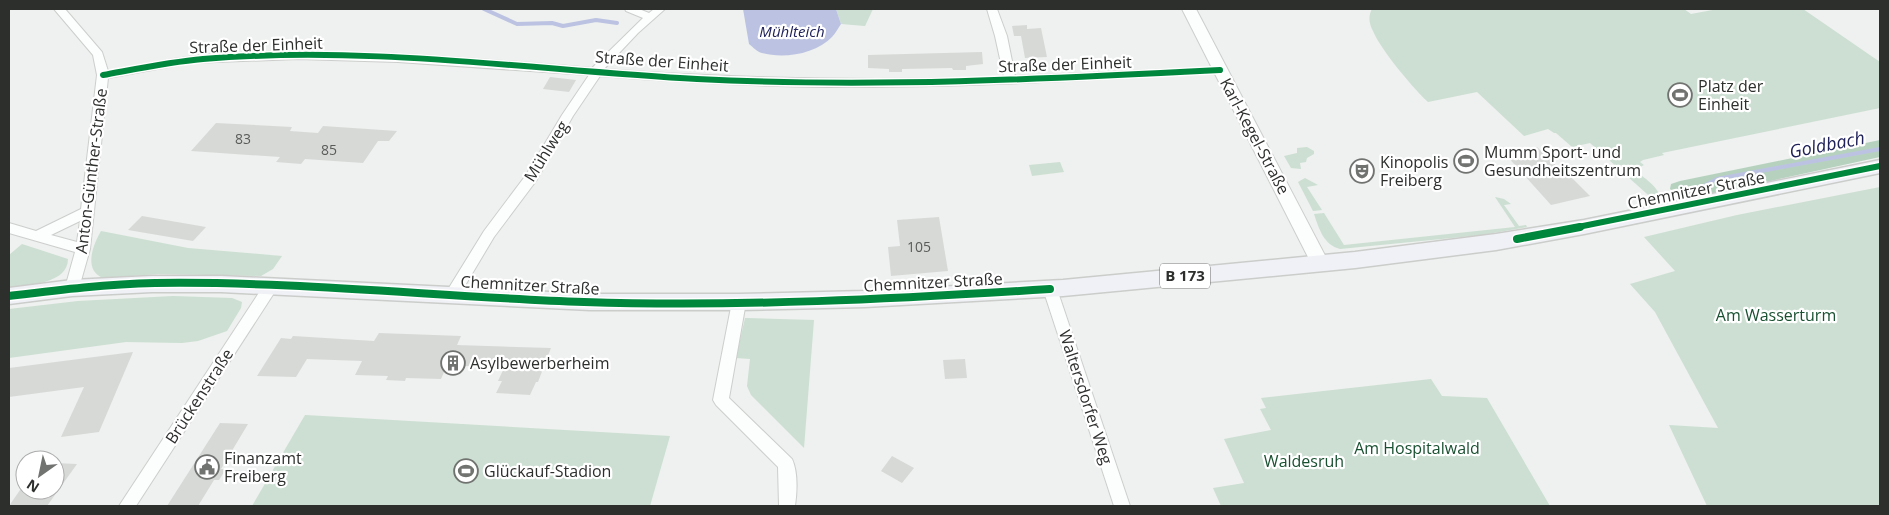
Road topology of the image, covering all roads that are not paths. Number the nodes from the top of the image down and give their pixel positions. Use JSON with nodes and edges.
{"nodes":[{"id":1,"x":59,"y":9,"type":"edge"},
{"id":2,"x":630,"y":9,"type":"edge"},
{"id":3,"x":660,"y":9,"type":"edge"},
{"id":4,"x":992,"y":9,"type":"edge"},
{"id":5,"x":1189,"y":9,"type":"edge"},
{"id":6,"x":651,"y":17,"type":"junction"},
{"id":7,"x":1220,"y":70,"type":"junction"},
{"id":8,"x":596,"y":71,"type":"junction"},
{"id":9,"x":103,"y":75,"type":"junction"},
{"id":10,"x":1010,"y":80,"type":"junction"},
{"id":11,"x":1880,"y":166,"type":"edge"},
{"id":12,"x":87,"y":212,"type":"junction"},
{"id":13,"x":9,"y":228,"type":"edge"},
{"id":14,"x":37,"y":236,"type":"junction"},
{"id":15,"x":83,"y":249,"type":"junction"},
{"id":16,"x":1320,"y":263,"type":"junction"},
{"id":17,"x":271,"y":286,"type":"junction"},
{"id":18,"x":72,"y":288,"type":"junction"},
{"id":19,"x":1050,"y":289,"type":"junction"},
{"id":20,"x":452,"y":295,"type":"junction"},
{"id":21,"x":9,"y":296,"type":"edge"},
{"id":22,"x":739,"y":302,"type":"junction"},
{"id":23,"x":127,"y":506,"type":"edge"},
{"id":24,"x":787,"y":506,"type":"edge"},
{"id":25,"x":1122,"y":506,"type":"edge"}],
"edges":[{"from":1,"to":9,"type":"street","name":"Anton-Günther-Straße"},
{"from":2,"to":6,"type":"street"},
{"from":3,"to":6,"type":"street","name":"Mühlweg"},
{"from":4,"to":10,"type":"street"},
{"from":5,"to":7,"type":"street","name":"Karl-Kegel-Straße"},
{"from":6,"to":8,"type":"street","name":"Mühlweg"},
{"from":7,"to":10,"type":"street","name":"Straße der Einheit"},
{"from":7,"to":16,"type":"street","name":"Karl-Kegel-Straße"},
{"from":8,"to":9,"type":"street","name":"Straße der Einheit"},
{"from":8,"to":10,"type":"street","name":"Straße der Einheit"},
{"from":8,"to":20,"type":"street","name":"Mühlweg"},
{"from":9,"to":12,"type":"street","name":"Anton-Günther-Straße"},
{"from":11,"to":16,"type":"main road","name":"Chemnitzer Straße","number":"B 173"},
{"from":12,"to":14,"type":"street"},
{"from":12,"to":15,"type":"street","name":"Anton-Günther-Straße"},
{"from":13,"to":14,"type":"street"},
{"from":14,"to":15,"type":"street"},
{"from":15,"to":18,"type":"street","name":"Anton-Günther-Straße"},
{"from":16,"to":19,"type":"main road","name":"Chemnitzer Straße","number":"B 173"},
{"from":17,"to":18,"type":"main road","name":"Chemnitzer Straße","number":"B 173"},
{"from":17,"to":20,"type":"main road","name":"Chemnitzer Straße","number":"B 173"},
{"from":17,"to":23,"type":"street","name":"Brückenstraße"},
{"from":18,"to":21,"type":"main road","name":"Chemnitzer Straße","number":"B 173"},
{"from":19,"to":22,"type":"main road","name":"Chemnitzer Straße","number":"B 173"},
{"from":19,"to":25,"type":"street","name":"Waltersdorfer Weg"},
{"from":20,"to":22,"type":"main road","name":"Chemnitzer Straße","number":"B 173"},
{"from":22,"to":24,"type":"street"}]}
